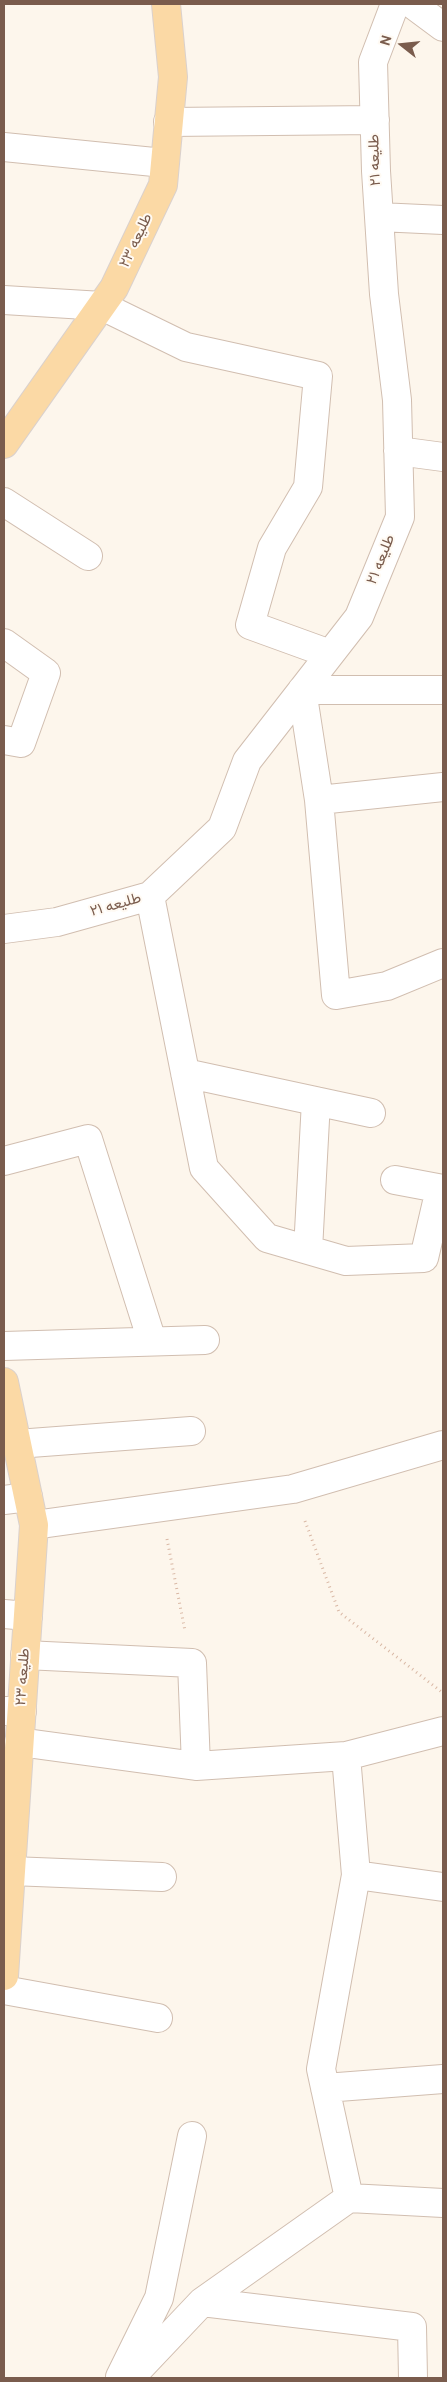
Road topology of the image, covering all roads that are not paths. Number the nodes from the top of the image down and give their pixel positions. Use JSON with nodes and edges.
{"nodes":[{"id":1,"x":166,"y":4,"type":"edge"},
{"id":2,"x":395,"y":4,"type":"edge"},
{"id":3,"x":412,"y":4,"type":"edge"},
{"id":4,"x":443,"y":26,"type":"edge"},
{"id":5,"x":375,"y":120,"type":"junction"},
{"id":6,"x":168,"y":122,"type":"junction"},
{"id":7,"x":4,"y":147,"type":"edge"},
{"id":8,"x":164,"y":163,"type":"junction"},
{"id":9,"x":379,"y":216,"type":"junction"},
{"id":10,"x":443,"y":220,"type":"edge"},
{"id":11,"x":4,"y":300,"type":"edge"},
{"id":12,"x":102,"y":306,"type":"junction"},
{"id":13,"x":4,"y":444,"type":"edge"},
{"id":14,"x":398,"y":451,"type":"junction"},
{"id":15,"x":443,"y":457,"type":"edge"},
{"id":16,"x":4,"y":502,"type":"edge"},
{"id":17,"x":88,"y":556,"type":"dead end"},
{"id":18,"x":4,"y":643,"type":"edge"},
{"id":19,"x":330,"y":654,"type":"junction"},
{"id":20,"x":302,"y":690,"type":"junction"},
{"id":21,"x":443,"y":690,"type":"edge"},
{"id":22,"x":4,"y":740,"type":"edge"},
{"id":23,"x":443,"y":787,"type":"edge"},
{"id":24,"x":319,"y":800,"type":"junction"},
{"id":25,"x":150,"y":896,"type":"junction"},
{"id":26,"x":4,"y":929,"type":"edge"},
{"id":27,"x":443,"y":963,"type":"edge"},
{"id":28,"x":185,"y":1073,"type":"junction"},
{"id":29,"x":316,"y":1101,"type":"junction"},
{"id":30,"x":371,"y":1113,"type":"dead end"},
{"id":31,"x":4,"y":1161,"type":"edge"},
{"id":32,"x":395,"y":1180,"type":"dead end"},
{"id":33,"x":442,"y":1189,"type":"edge"},
{"id":34,"x":308,"y":1250,"type":"junction"},
{"id":35,"x":205,"y":1340,"type":"dead end"},
{"id":36,"x":152,"y":1341,"type":"junction"},
{"id":37,"x":4,"y":1346,"type":"edge"},
{"id":38,"x":4,"y":1382,"type":"edge"},
{"id":39,"x":11,"y":1427,"type":"edge"},
{"id":40,"x":191,"y":1431,"type":"dead end"},
{"id":41,"x":443,"y":1445,"type":"edge"},
{"id":42,"x":16,"y":1498,"type":"edge"},
{"id":43,"x":34,"y":1525,"type":"junction"},
{"id":44,"x":16,"y":1615,"type":"edge"},
{"id":45,"x":25,"y":1655,"type":"junction"},
{"id":46,"x":13,"y":1711,"type":"edge"},
{"id":47,"x":443,"y":1731,"type":"edge"},
{"id":48,"x":19,"y":1742,"type":"junction"},
{"id":49,"x":346,"y":1756,"type":"junction"},
{"id":50,"x":196,"y":1766,"type":"junction"},
{"id":51,"x":11,"y":1871,"type":"junction"},
{"id":52,"x":356,"y":1876,"type":"junction"},
{"id":53,"x":162,"y":1877,"type":"dead end"},
{"id":54,"x":443,"y":1887,"type":"edge"},
{"id":55,"x":6,"y":1925,"type":"edge"},
{"id":56,"x":4,"y":1976,"type":"edge"},
{"id":57,"x":4,"y":1990,"type":"edge"},
{"id":58,"x":158,"y":2018,"type":"dead end"},
{"id":59,"x":443,"y":2079,"type":"edge"},
{"id":60,"x":325,"y":2088,"type":"junction"},
{"id":61,"x":192,"y":2136,"type":"dead end"},
{"id":62,"x":349,"y":2198,"type":"junction"},
{"id":63,"x":443,"y":2203,"type":"edge"},
{"id":64,"x":202,"y":2302,"type":"junction"},
{"id":65,"x":119,"y":2378,"type":"edge"},
{"id":66,"x":130,"y":2378,"type":"edge"},
{"id":67,"x":413,"y":2378,"type":"edge"}],
"edges":[{"from":1,"to":6,"type":"main road","name":"طلیعه ۲۳"},
{"from":2,"to":5,"type":"street","name":"طلیعه ۲۱"},
{"from":3,"to":4,"type":"street"},
{"from":5,"to":6,"type":"street"},
{"from":5,"to":9,"type":"street","name":"طلیعه ۲۱"},
{"from":6,"to":8,"type":"main road","name":"طلیعه ۲۳"},
{"from":7,"to":8,"type":"street"},
{"from":8,"to":12,"type":"main road","name":"طلیعه ۲۳"},
{"from":9,"to":10,"type":"street"},
{"from":9,"to":14,"type":"street","name":"طلیعه ۲۱"},
{"from":11,"to":12,"type":"street"},
{"from":12,"to":13,"type":"main road","name":"طلیعه ۲۳"},
{"from":12,"to":19,"type":"street"},
{"from":14,"to":15,"type":"street"},
{"from":14,"to":19,"type":"street","name":"طلیعه ۲۱"},
{"from":16,"to":17,"type":"street"},
{"from":18,"to":22,"type":"street"},
{"from":19,"to":20,"type":"street","name":"طلیعه ۲۱"},
{"from":20,"to":21,"type":"street"},
{"from":20,"to":24,"type":"street"},
{"from":20,"to":25,"type":"street","name":"طلیعه ۲۱"},
{"from":23,"to":24,"type":"street"},
{"from":24,"to":27,"type":"street"},
{"from":25,"to":26,"type":"street","name":"طلیعه ۲۱"},
{"from":25,"to":28,"type":"street"},
{"from":28,"to":29,"type":"street"},
{"from":28,"to":34,"type":"street"},
{"from":29,"to":30,"type":"street"},
{"from":29,"to":34,"type":"street"},
{"from":31,"to":36,"type":"street"},
{"from":32,"to":33,"type":"street"},
{"from":33,"to":34,"type":"street"},
{"from":35,"to":36,"type":"street"},
{"from":36,"to":37,"type":"street"},
{"from":38,"to":39,"type":"main road","name":"طلیعه ۲۳"},
{"from":39,"to":40,"type":"street"},
{"from":39,"to":42,"type":"main road","name":"طلیعه ۲۳"},
{"from":41,"to":43,"type":"street"},
{"from":42,"to":43,"type":"main road","name":"طلیعه ۲۳"},
{"from":43,"to":44,"type":"main road","name":"طلیعه ۲۳"},
{"from":44,"to":45,"type":"main road","name":"طلیعه ۲۳"},
{"from":45,"to":46,"type":"main road","name":"طلیعه ۲۳"},
{"from":45,"to":50,"type":"street"},
{"from":46,"to":48,"type":"main road","name":"طلیعه ۲۳"},
{"from":47,"to":49,"type":"street"},
{"from":48,"to":50,"type":"street"},
{"from":48,"to":51,"type":"main road","name":"طلیعه ۲۳"},
{"from":49,"to":50,"type":"street"},
{"from":49,"to":52,"type":"street"},
{"from":51,"to":53,"type":"street"},
{"from":51,"to":55,"type":"main road","name":"طلیعه ۲۳"},
{"from":52,"to":54,"type":"street"},
{"from":52,"to":60,"type":"street"},
{"from":55,"to":56,"type":"main road","name":"طلیعه ۲۳"},
{"from":57,"to":58,"type":"street"},
{"from":59,"to":60,"type":"street"},
{"from":60,"to":62,"type":"street"},
{"from":61,"to":65,"type":"street"},
{"from":62,"to":63,"type":"street"},
{"from":62,"to":64,"type":"street"},
{"from":64,"to":66,"type":"street"},
{"from":64,"to":67,"type":"street"}]}
